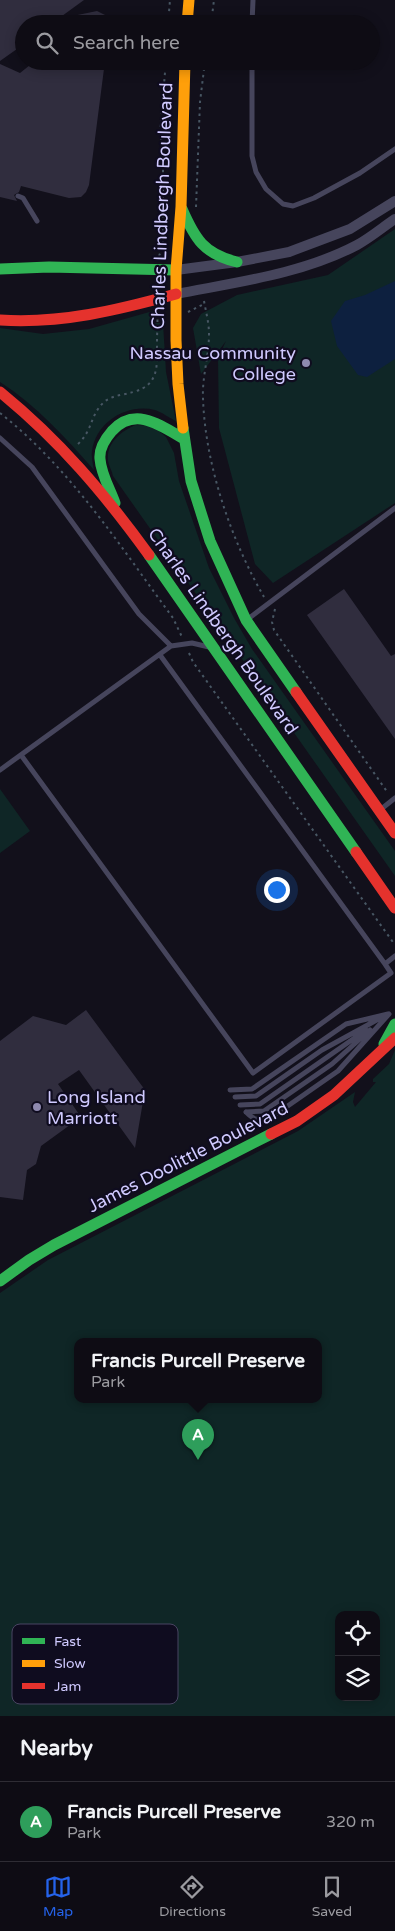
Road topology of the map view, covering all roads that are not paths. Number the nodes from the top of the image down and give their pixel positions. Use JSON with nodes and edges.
{"nodes":[{"id":1,"x":189,"y":0,"type":"edge"},
{"id":2,"x":253,"y":0,"type":"edge"},
{"id":3,"x":188,"y":15,"type":"edge"},
{"id":4,"x":252,"y":15,"type":"edge"},
{"id":5,"x":185,"y":70,"type":"edge"},
{"id":6,"x":252,"y":70,"type":"edge"},
{"id":7,"x":395,"y":150,"type":"edge"},
{"id":8,"x":18,"y":196,"type":"dead end"},
{"id":9,"x":395,"y":201,"type":"edge"},
{"id":10,"x":181,"y":207,"type":"junction"},
{"id":11,"x":395,"y":219,"type":"edge"},
{"id":12,"x":37,"y":221,"type":"dead end"},
{"id":13,"x":237,"y":262,"type":"junction"},
{"id":14,"x":0,"y":269,"type":"edge"},
{"id":15,"x":176,"y":270,"type":"junction"},
{"id":16,"x":176,"y":294,"type":"junction"},
{"id":17,"x":0,"y":320,"type":"edge"},
{"id":18,"x":0,"y":392,"type":"edge"},
{"id":19,"x":0,"y":438,"type":"edge"},
{"id":20,"x":184,"y":439,"type":"junction"},
{"id":21,"x":395,"y":508,"type":"edge"},
{"id":22,"x":119,"y":512,"type":"junction"},
{"id":23,"x":246,"y":620,"type":"junction"},
{"id":24,"x":171,"y":646,"type":"junction"},
{"id":25,"x":214,"y":649,"type":"junction"},
{"id":26,"x":160,"y":655,"type":"junction"},
{"id":27,"x":21,"y":755,"type":"junction"},
{"id":28,"x":0,"y":770,"type":"edge"},
{"id":29,"x":394,"y":799,"type":"edge"},
{"id":30,"x":379,"y":811,"type":"junction"},
{"id":31,"x":395,"y":833,"type":"edge"},
{"id":32,"x":395,"y":908,"type":"edge"},
{"id":33,"x":395,"y":956,"type":"edge"},
{"id":34,"x":385,"y":964,"type":"junction"},
{"id":35,"x":395,"y":1009,"type":"edge"},
{"id":36,"x":389,"y":1014,"type":"junction"},
{"id":37,"x":395,"y":1024,"type":"edge"},
{"id":38,"x":395,"y":1038,"type":"edge"},
{"id":39,"x":381,"y":1050,"type":"junction"},
{"id":40,"x":230,"y":1090,"type":"dead end"},
{"id":41,"x":235,"y":1097,"type":"dead end"},
{"id":42,"x":240,"y":1105,"type":"dead end"},
{"id":43,"x":0,"y":1281,"type":"edge"}],
"edges":[{"from":1,"to":3,"type":"main road"},
{"from":2,"to":4,"type":"lane"},
{"from":5,"to":10,"type":"main road","name":"Charles Lindbergh Boulevard"},
{"from":6,"to":7,"type":"lane"},
{"from":8,"to":12,"type":"lane"},
{"from":9,"to":13,"type":"street"},
{"from":10,"to":13,"type":"main road"},
{"from":10,"to":15,"type":"main road","name":"Charles Lindbergh Boulevard"},
{"from":11,"to":16,"type":"street"},
{"from":13,"to":15,"type":"street"},
{"from":14,"to":15,"type":"main road"},
{"from":15,"to":16,"type":"main road","name":"Charles Lindbergh Boulevard"},
{"from":16,"to":17,"type":"main road"},
{"from":16,"to":20,"type":"main road","name":"Charles Lindbergh Boulevard"},
{"from":18,"to":22,"type":"main road","name":"Charles Lindbergh Boulevard"},
{"from":19,"to":24,"type":"lane"},
{"from":20,"to":22,"type":"main road"},
{"from":20,"to":23,"type":"main road","name":"Charles Lindbergh Boulevard"},
{"from":21,"to":23,"type":"lane"},
{"from":22,"to":25,"type":"main road","name":"Charles Lindbergh Boulevard"},
{"from":23,"to":30,"type":"main road","name":"Charles Lindbergh Boulevard"},
{"from":24,"to":25,"type":"lane"},
{"from":24,"to":26,"type":"lane"},
{"from":25,"to":32,"type":"main road","name":"Charles Lindbergh Boulevard"},
{"from":26,"to":27,"type":"lane"},
{"from":26,"to":34,"type":"lane"},
{"from":27,"to":28,"type":"lane"},
{"from":27,"to":34,"type":"lane"},
{"from":29,"to":30,"type":"lane"},
{"from":30,"to":31,"type":"main road","name":"Charles Lindbergh Boulevard"},
{"from":33,"to":34,"type":"lane"},
{"from":35,"to":36,"type":"lane"},
{"from":36,"to":36,"type":"lane"},
{"from":36,"to":40,"type":"lane"},
{"from":36,"to":41,"type":"lane"},
{"from":36,"to":42,"type":"lane"},
{"from":37,"to":39,"type":"main road","name":"James Doolittle Boulevard"},
{"from":38,"to":39,"type":"main road","name":"James Doolittle Boulevard"},
{"from":39,"to":43,"type":"main road","name":"James Doolittle Boulevard"}]}
